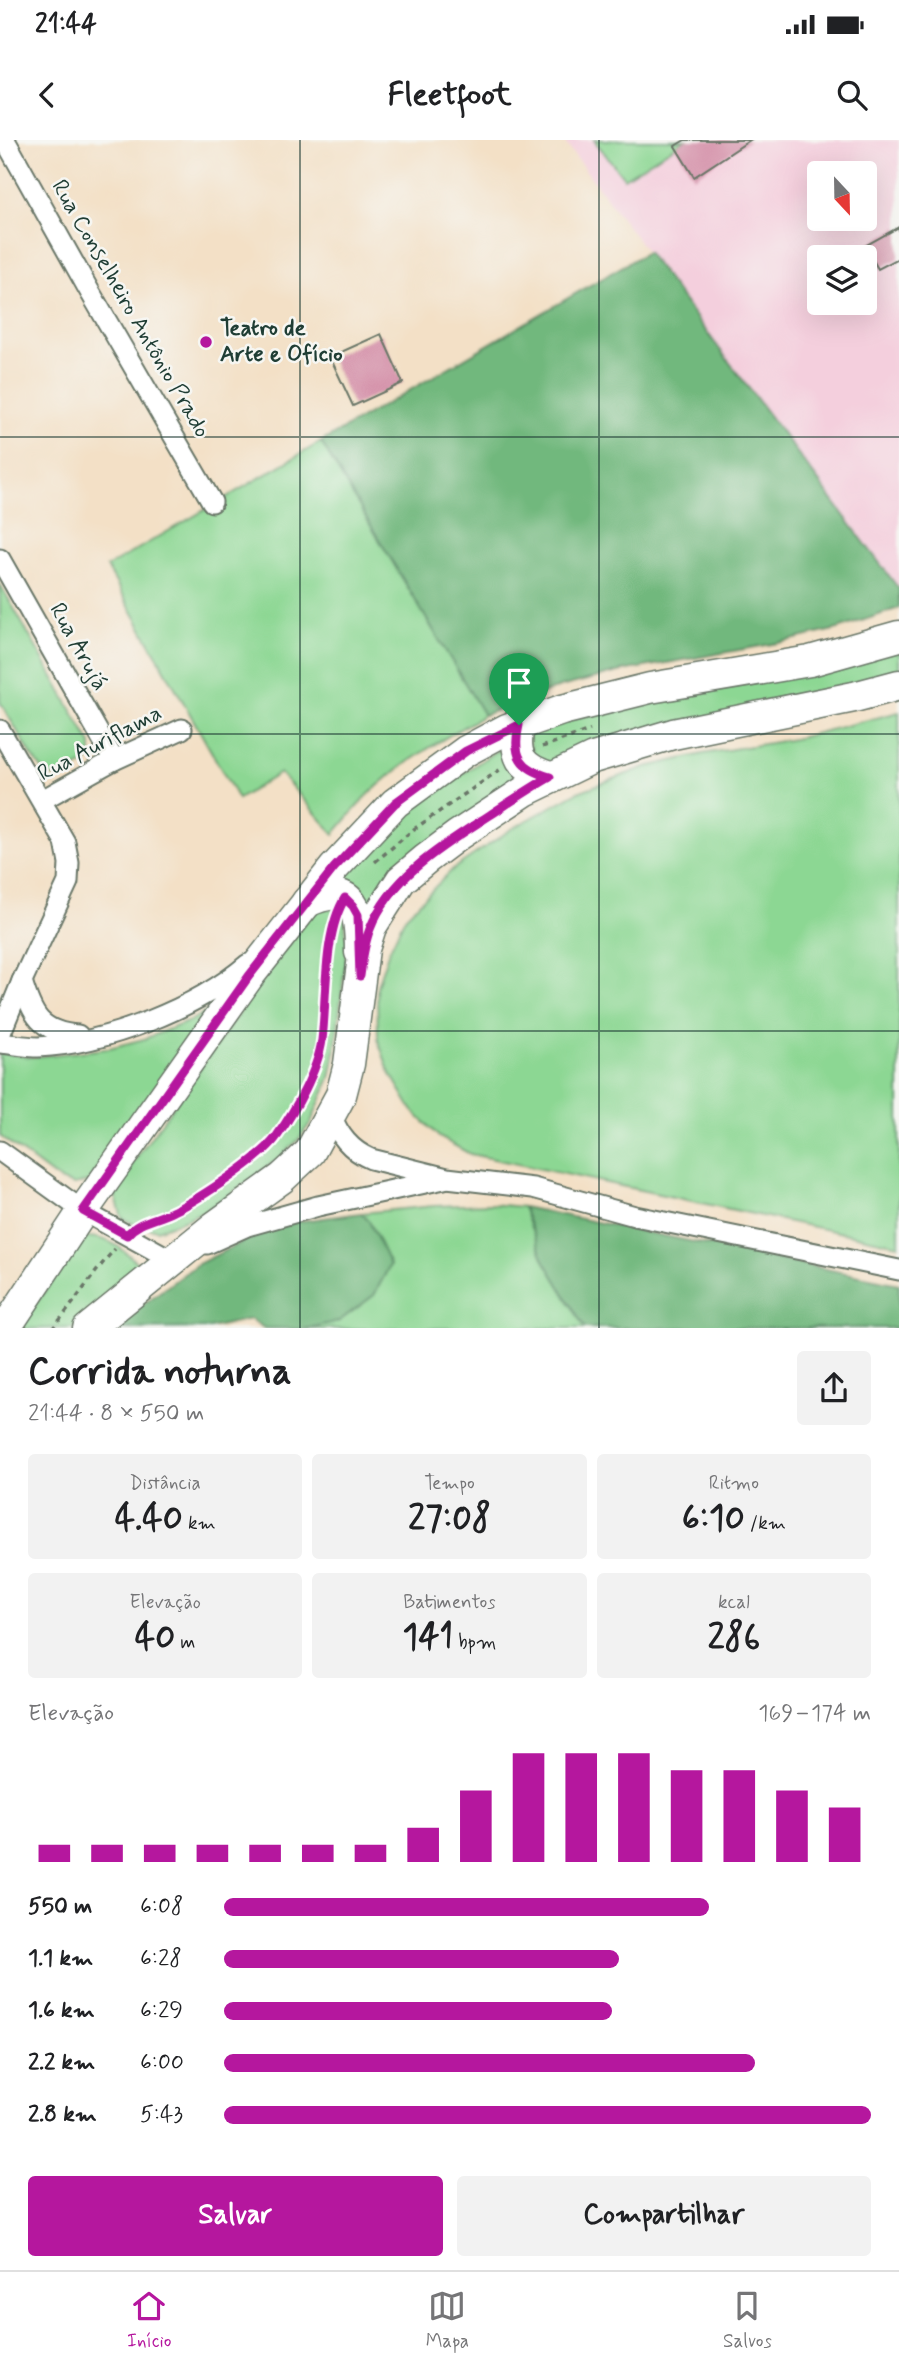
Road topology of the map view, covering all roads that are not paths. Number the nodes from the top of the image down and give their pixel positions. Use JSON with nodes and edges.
{"nodes":[{"id":1,"x":5,"y":140,"type":"edge"},
{"id":2,"x":212,"y":502,"type":"dead end"},
{"id":3,"x":0,"y":559,"type":"edge"},
{"id":4,"x":899,"y":636,"type":"edge"},
{"id":5,"x":899,"y":685,"type":"edge"},
{"id":6,"x":519,"y":725,"type":"junction"},
{"id":7,"x":182,"y":729,"type":"dead end"},
{"id":8,"x":0,"y":730,"type":"edge"},
{"id":9,"x":114,"y":760,"type":"junction"},
{"id":10,"x":550,"y":777,"type":"junction"},
{"id":11,"x":42,"y":800,"type":"junction"},
{"id":12,"x":306,"y":902,"type":"junction"},
{"id":13,"x":283,"y":933,"type":"junction"},
{"id":14,"x":360,"y":976,"type":"junction"},
{"id":15,"x":22,"y":981,"type":"junction"},
{"id":16,"x":114,"y":1033,"type":"junction"},
{"id":17,"x":0,"y":1035,"type":"edge"},
{"id":18,"x":0,"y":1043,"type":"edge"},
{"id":19,"x":331,"y":1115,"type":"junction"},
{"id":20,"x":0,"y":1151,"type":"edge"},
{"id":21,"x":447,"y":1178,"type":"junction"},
{"id":22,"x":83,"y":1211,"type":"junction"},
{"id":23,"x":65,"y":1239,"type":"junction"},
{"id":24,"x":172,"y":1260,"type":"junction"},
{"id":25,"x":899,"y":1270,"type":"edge"},
{"id":26,"x":0,"y":1303,"type":"edge"},
{"id":27,"x":5,"y":1328,"type":"edge"},
{"id":28,"x":88,"y":1328,"type":"edge"}],
"edges":[{"from":1,"to":2,"type":"street","name":"Rua Conselheiro Antônio Prado"},
{"from":3,"to":9,"type":"street","name":"Rua Arujá"},
{"from":4,"to":6,"type":"main road"},
{"from":5,"to":10,"type":"main road"},
{"from":6,"to":10,"type":"main road"},
{"from":6,"to":12,"type":"main road"},
{"from":7,"to":9,"type":"street","name":"Rua Auriflama"},
{"from":8,"to":11,"type":"street"},
{"from":9,"to":11,"type":"street","name":"Rua Auriflama"},
{"from":10,"to":14,"type":"main road"},
{"from":11,"to":15,"type":"street","name":"Rua Auriflama"},
{"from":12,"to":13,"type":"main road"},
{"from":12,"to":14,"type":"main road"},
{"from":13,"to":16,"type":"street"},
{"from":13,"to":22,"type":"main road"},
{"from":14,"to":19,"type":"main road"},
{"from":15,"to":16,"type":"street"},
{"from":15,"to":17,"type":"street","name":"Rua Auriflama"},
{"from":16,"to":18,"type":"street"},
{"from":19,"to":21,"type":"street"},
{"from":19,"to":24,"type":"main road"},
{"from":20,"to":22,"type":"street"},
{"from":21,"to":24,"type":"street"},
{"from":21,"to":25,"type":"street"},
{"from":22,"to":23,"type":"main road"},
{"from":22,"to":24,"type":"street"},
{"from":23,"to":26,"type":"main road"},
{"from":23,"to":27,"type":"main road"},
{"from":24,"to":28,"type":"main road"}]}
